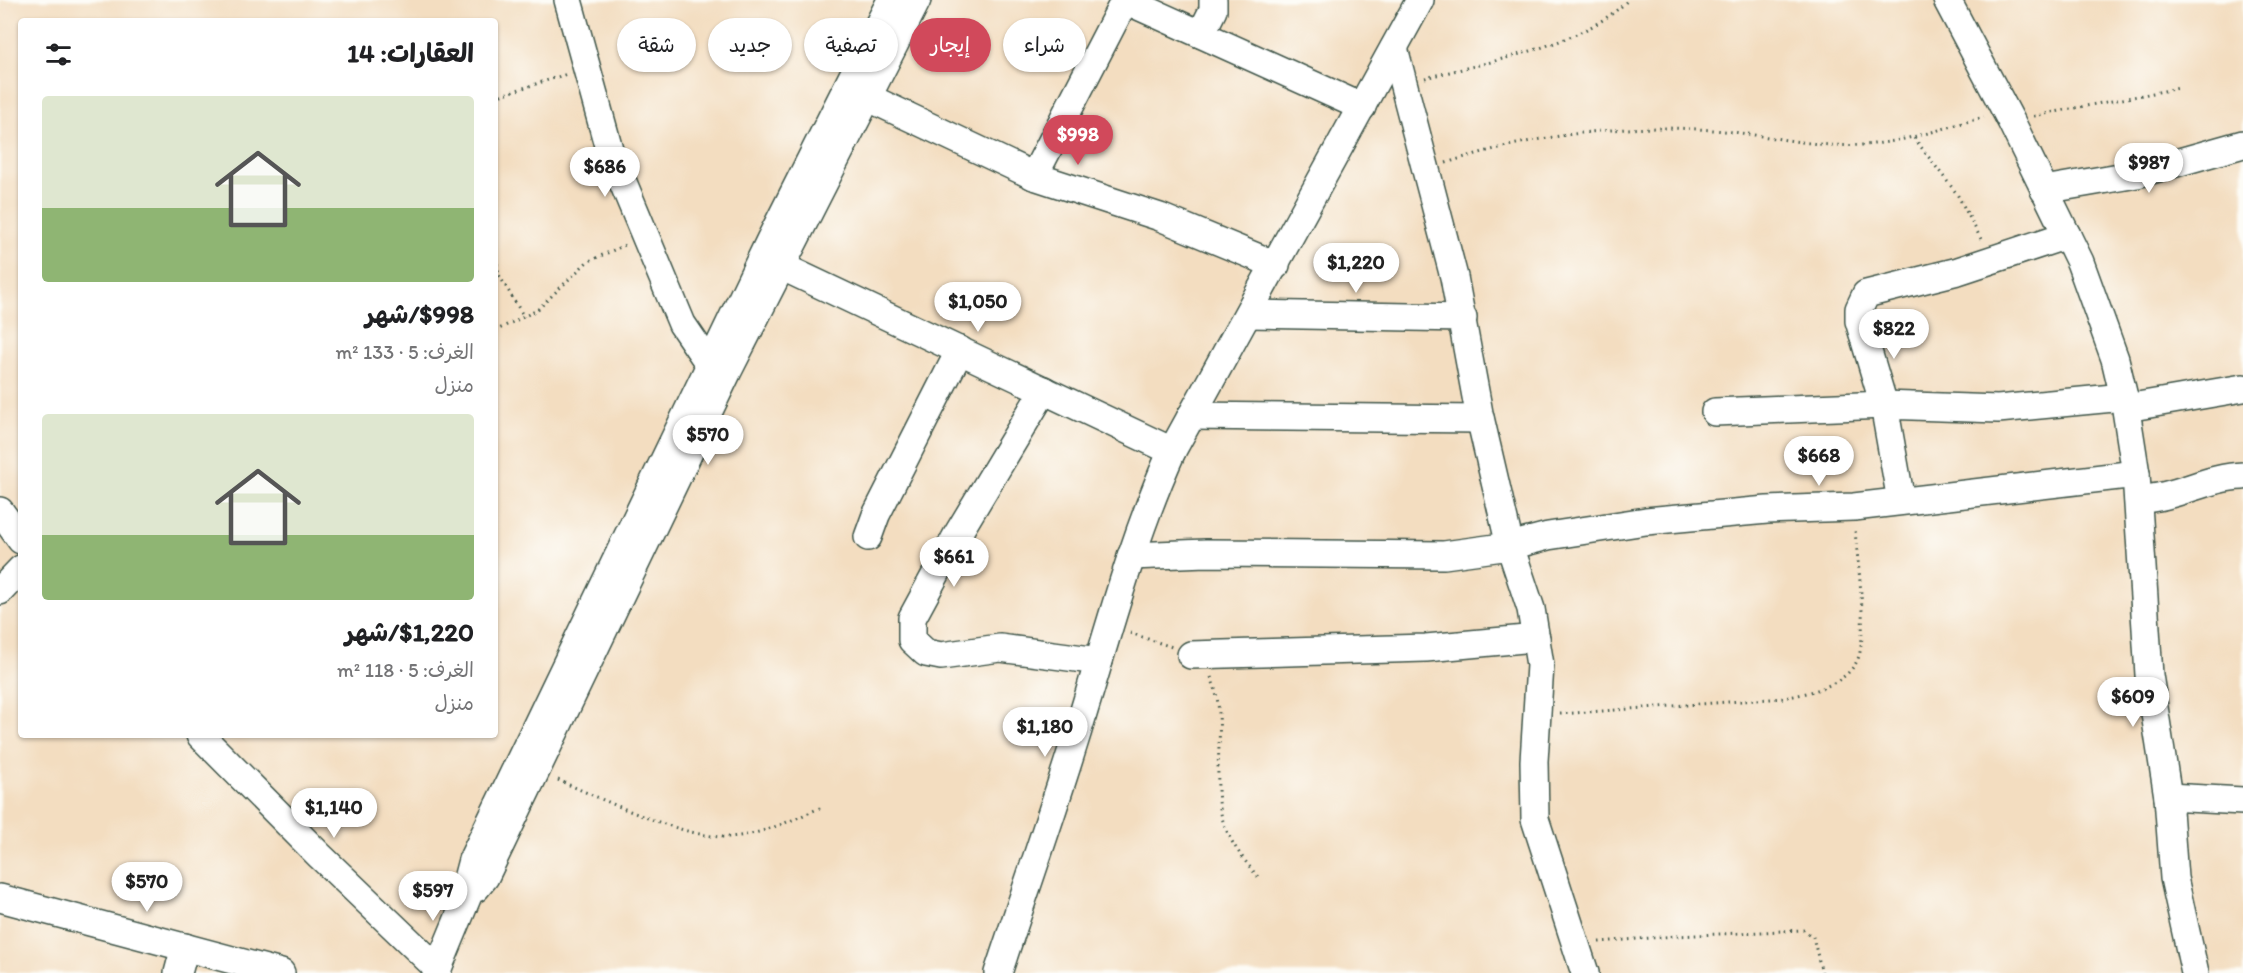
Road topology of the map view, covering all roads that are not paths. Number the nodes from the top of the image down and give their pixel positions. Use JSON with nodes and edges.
{"nodes":[{"id":1,"x":568,"y":0,"type":"edge"},
{"id":2,"x":891,"y":0,"type":"edge"},
{"id":3,"x":917,"y":0,"type":"edge"},
{"id":4,"x":1125,"y":0,"type":"edge"},
{"id":5,"x":1213,"y":0,"type":"edge"},
{"id":6,"x":1420,"y":0,"type":"edge"},
{"id":7,"x":1947,"y":0,"type":"edge"},
{"id":8,"x":1201,"y":34,"type":"junction"},
{"id":9,"x":1394,"y":48,"type":"junction"},
{"id":10,"x":867,"y":97,"type":"junction"},
{"id":11,"x":1362,"y":107,"type":"junction"},
{"id":12,"x":2243,"y":144,"type":"edge"},
{"id":13,"x":1034,"y":176,"type":"junction"},
{"id":14,"x":2044,"y":190,"type":"junction"},
{"id":15,"x":2067,"y":235,"type":"junction"},
{"id":16,"x":771,"y":262,"type":"junction"},
{"id":17,"x":1276,"y":264,"type":"junction"},
{"id":18,"x":1248,"y":315,"type":"junction"},
{"id":19,"x":1463,"y":318,"type":"junction"},
{"id":20,"x":960,"y":350,"type":"junction"},
{"id":21,"x":710,"y":364,"type":"junction"},
{"id":22,"x":2243,"y":388,"type":"edge"},
{"id":23,"x":1044,"y":390,"type":"junction"},
{"id":24,"x":2125,"y":402,"type":"junction"},
{"id":25,"x":1884,"y":405,"type":"junction"},
{"id":26,"x":1714,"y":412,"type":"dead end"},
{"id":27,"x":1191,"y":416,"type":"junction"},
{"id":28,"x":1480,"y":419,"type":"junction"},
{"id":29,"x":1172,"y":451,"type":"junction"},
{"id":30,"x":2243,"y":476,"type":"edge"},
{"id":31,"x":2137,"y":487,"type":"junction"},
{"id":32,"x":1901,"y":501,"type":"junction"},
{"id":33,"x":0,"y":511,"type":"edge"},
{"id":34,"x":18,"y":536,"type":"edge"},
{"id":35,"x":868,"y":537,"type":"dead end"},
{"id":36,"x":1510,"y":546,"type":"junction"},
{"id":37,"x":1131,"y":556,"type":"junction"},
{"id":38,"x":18,"y":572,"type":"edge"},
{"id":39,"x":0,"y":591,"type":"edge"},
{"id":40,"x":1536,"y":638,"type":"junction"},
{"id":41,"x":1191,"y":655,"type":"road end"},
{"id":42,"x":1099,"y":662,"type":"junction"},
{"id":43,"x":203,"y":738,"type":"edge"},
{"id":44,"x":2168,"y":797,"type":"junction"},
{"id":45,"x":2243,"y":801,"type":"edge"},
{"id":46,"x":471,"y":888,"type":"junction"},
{"id":47,"x":0,"y":898,"type":"edge"},
{"id":48,"x":185,"y":947,"type":"junction"},
{"id":49,"x":437,"y":971,"type":"edge"},
{"id":50,"x":178,"y":973,"type":"edge"},
{"id":51,"x":281,"y":973,"type":"edge"},
{"id":52,"x":998,"y":973,"type":"edge"},
{"id":53,"x":1585,"y":973,"type":"edge"},
{"id":54,"x":2195,"y":973,"type":"edge"}],
"edges":[{"from":1,"to":21,"type":"street"},
{"from":2,"to":16,"type":"street"},
{"from":3,"to":10,"type":"street"},
{"from":4,"to":8,"type":"street"},
{"from":4,"to":13,"type":"street"},
{"from":5,"to":8,"type":"street"},
{"from":6,"to":9,"type":"street"},
{"from":7,"to":14,"type":"street"},
{"from":8,"to":11,"type":"street"},
{"from":9,"to":11,"type":"street"},
{"from":9,"to":19,"type":"street"},
{"from":10,"to":13,"type":"street"},
{"from":10,"to":16,"type":"street"},
{"from":11,"to":17,"type":"street"},
{"from":12,"to":14,"type":"street"},
{"from":13,"to":17,"type":"street"},
{"from":14,"to":15,"type":"street"},
{"from":15,"to":24,"type":"street"},
{"from":15,"to":25,"type":"street"},
{"from":16,"to":20,"type":"street"},
{"from":16,"to":21,"type":"street"},
{"from":16,"to":46,"type":"street"},
{"from":17,"to":18,"type":"street"},
{"from":18,"to":19,"type":"street"},
{"from":18,"to":27,"type":"street"},
{"from":19,"to":28,"type":"street"},
{"from":20,"to":23,"type":"street"},
{"from":20,"to":35,"type":"street"},
{"from":21,"to":46,"type":"street"},
{"from":22,"to":24,"type":"street"},
{"from":23,"to":29,"type":"street"},
{"from":23,"to":42,"type":"street"},
{"from":24,"to":25,"type":"street"},
{"from":24,"to":31,"type":"street"},
{"from":25,"to":26,"type":"street"},
{"from":25,"to":32,"type":"street"},
{"from":27,"to":28,"type":"street"},
{"from":27,"to":29,"type":"street"},
{"from":28,"to":36,"type":"street"},
{"from":29,"to":37,"type":"street"},
{"from":30,"to":31,"type":"street"},
{"from":31,"to":32,"type":"street"},
{"from":31,"to":44,"type":"street"},
{"from":32,"to":36,"type":"street"},
{"from":33,"to":34,"type":"street"},
{"from":36,"to":37,"type":"street"},
{"from":36,"to":40,"type":"street"},
{"from":37,"to":42,"type":"street"},
{"from":38,"to":39,"type":"street"},
{"from":40,"to":41,"type":"street"},
{"from":40,"to":53,"type":"street"},
{"from":42,"to":52,"type":"street"},
{"from":43,"to":49,"type":"street"},
{"from":44,"to":45,"type":"street"},
{"from":44,"to":54,"type":"street"},
{"from":46,"to":49,"type":"street"},
{"from":47,"to":48,"type":"street"},
{"from":48,"to":50,"type":"street"},
{"from":48,"to":51,"type":"street"}]}
